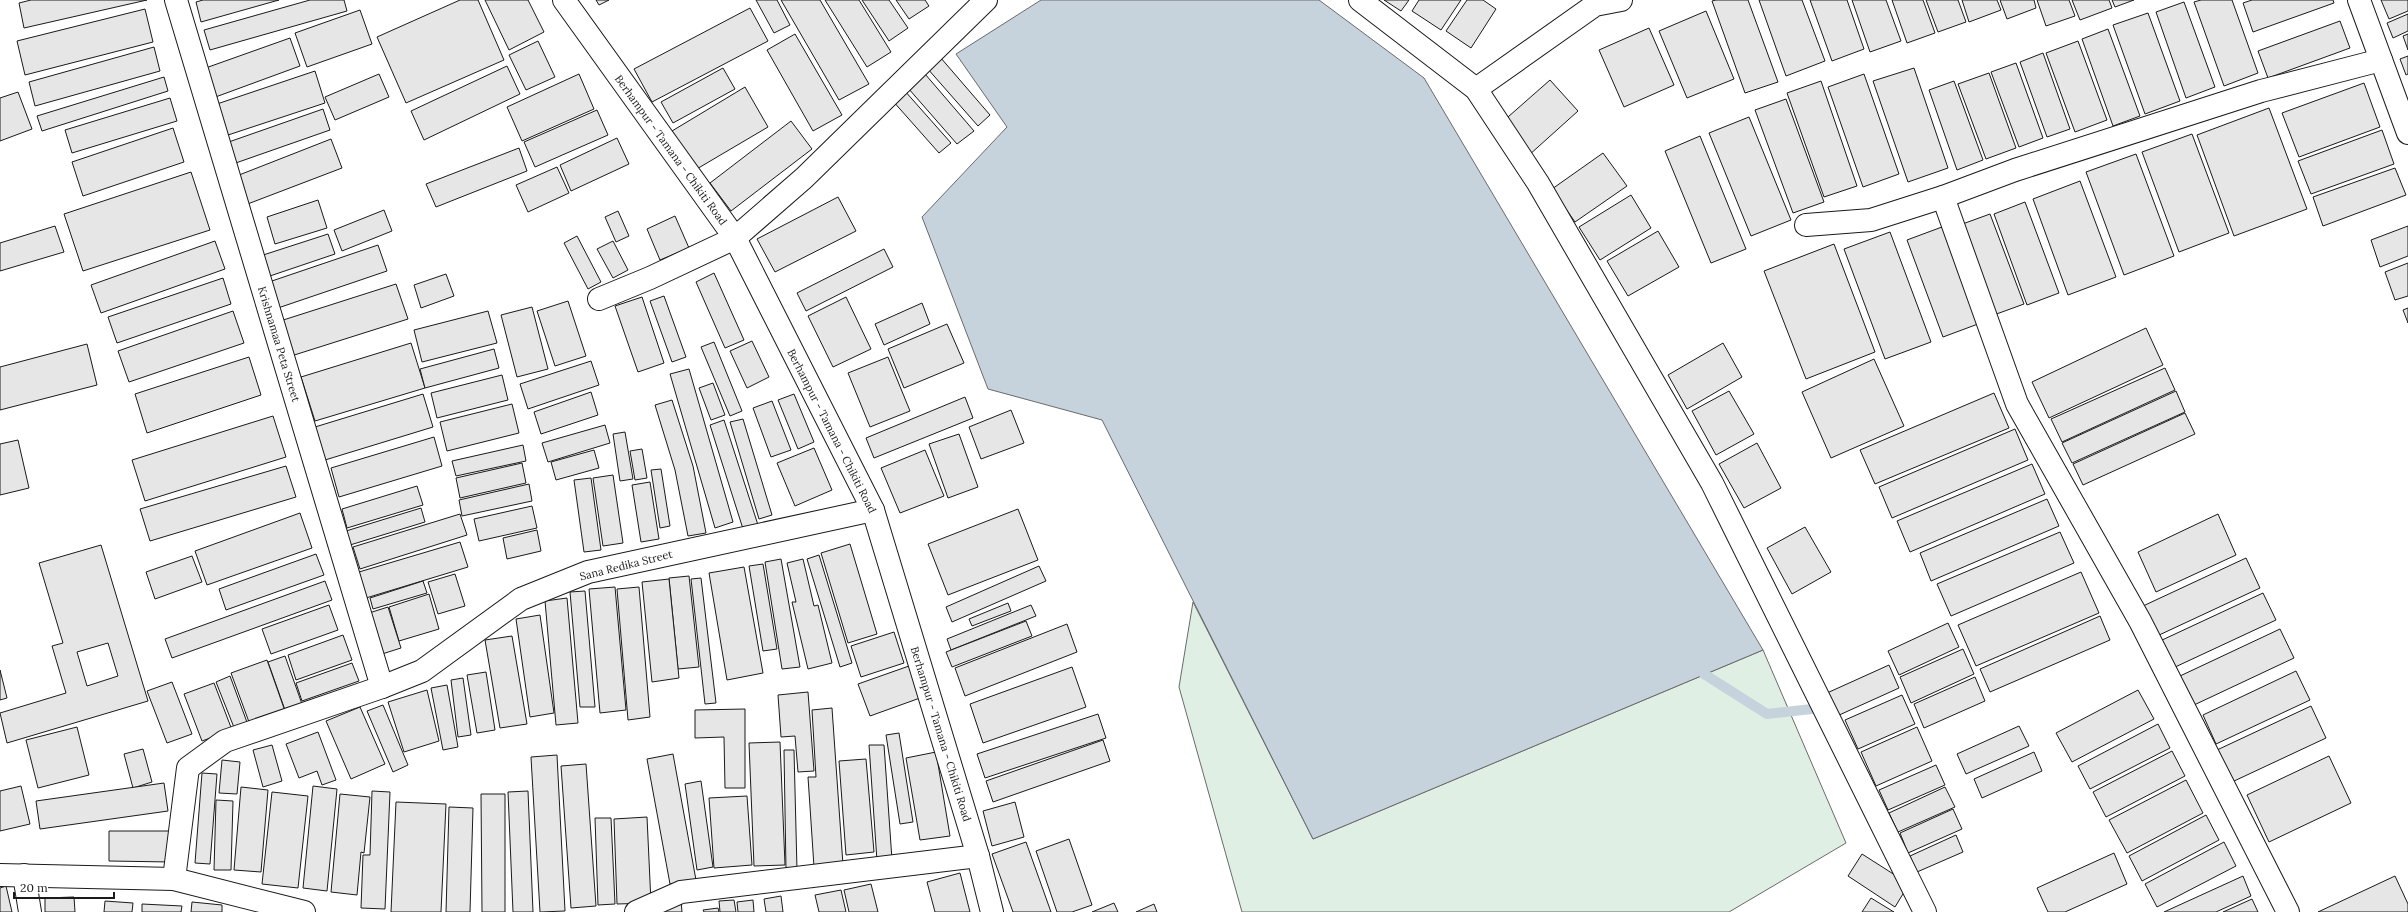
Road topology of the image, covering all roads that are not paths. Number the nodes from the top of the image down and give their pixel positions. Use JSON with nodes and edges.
{"nodes":[{"id":1,"x":176,"y":0,"type":"edge"},
{"id":2,"x":564,"y":0,"type":"edge"},
{"id":3,"x":986,"y":0,"type":"edge"},
{"id":4,"x":1360,"y":0,"type":"edge"},
{"id":5,"x":1621,"y":0,"type":"edge"},
{"id":6,"x":2359,"y":0,"type":"edge"},
{"id":7,"x":2381,"y":60,"type":"junction"},
{"id":8,"x":1476,"y":89,"type":"junction"},
{"id":9,"x":2408,"y":133,"type":"edge"},
{"id":10,"x":1943,"y":197,"type":"junction"},
{"id":11,"x":1806,"y":225,"type":"dead end"},
{"id":12,"x":734,"y":238,"type":"junction"},
{"id":13,"x":599,"y":299,"type":"dead end"},
{"id":14,"x":873,"y":510,"type":"junction"},
{"id":15,"x":382,"y":688,"type":"junction"},
{"id":16,"x":978,"y":856,"type":"junction"},
{"id":17,"x":0,"y":875,"type":"edge"},
{"id":18,"x":24,"y":876,"type":"junction"},
{"id":19,"x":174,"y":879,"type":"junction"},
{"id":20,"x":30,"y":912,"type":"edge"},
{"id":21,"x":304,"y":912,"type":"edge"},
{"id":22,"x":636,"y":912,"type":"edge"},
{"id":23,"x":992,"y":912,"type":"edge"},
{"id":24,"x":1925,"y":912,"type":"edge"},
{"id":25,"x":2288,"y":912,"type":"edge"}],
"edges":[{"from":1,"to":15,"type":"street","name":"Krishnamaa Peta Street"},
{"from":2,"to":12,"type":"street","name":"Berhampur - Tamana - Chikiti Road"},
{"from":3,"to":12,"type":"street"},
{"from":4,"to":8,"type":"street"},
{"from":5,"to":8,"type":"street"},
{"from":6,"to":7,"type":"street"},
{"from":7,"to":9,"type":"street"},
{"from":7,"to":10,"type":"street"},
{"from":8,"to":24,"type":"street"},
{"from":10,"to":11,"type":"street"},
{"from":10,"to":25,"type":"street"},
{"from":12,"to":13,"type":"street"},
{"from":12,"to":14,"type":"street","name":"Berhampur - Tamana - Chikiti Road"},
{"from":14,"to":15,"type":"street","name":"Sana Redika Street"},
{"from":14,"to":16,"type":"street","name":"Berhampur - Tamana - Chikiti Road"},
{"from":15,"to":19,"type":"street","name":"Sana Redika Street"},
{"from":16,"to":22,"type":"street"},
{"from":16,"to":23,"type":"street","name":"Berhampur - Tamana - Chikiti Road"},
{"from":17,"to":18,"type":"street"},
{"from":18,"to":19,"type":"street"},
{"from":18,"to":20,"type":"street"},
{"from":19,"to":21,"type":"street"}]}
